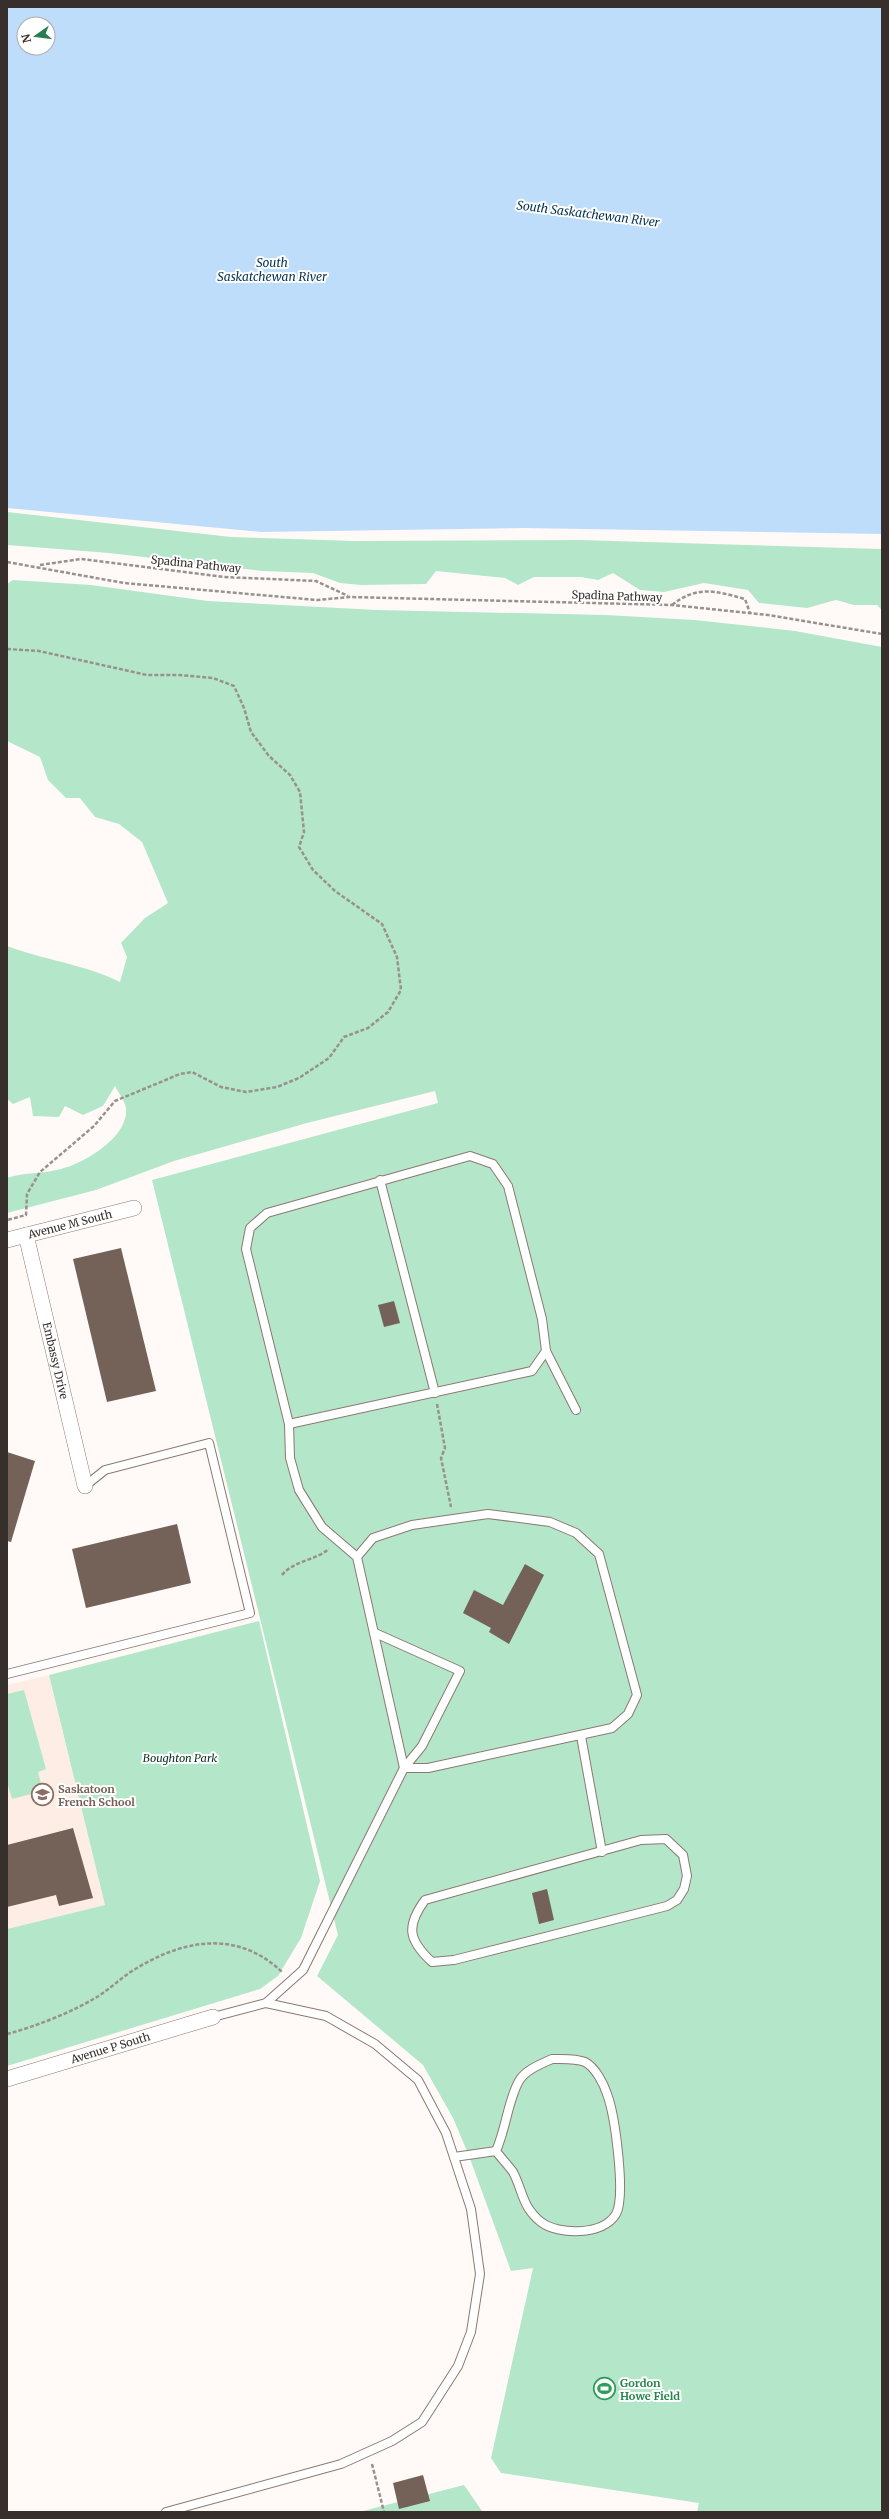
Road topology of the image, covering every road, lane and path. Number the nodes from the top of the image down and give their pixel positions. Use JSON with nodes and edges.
{"nodes":[{"id":1,"x":7,"y":562,"type":"edge"},
{"id":2,"x":38,"y":566,"type":"junction"},
{"id":3,"x":350,"y":597,"type":"junction"},
{"id":4,"x":672,"y":605,"type":"junction"},
{"id":5,"x":750,"y":613,"type":"junction"},
{"id":6,"x":882,"y":634,"type":"edge"},
{"id":7,"x":7,"y":649,"type":"edge"},
{"id":8,"x":380,"y":1180,"type":"junction"},
{"id":9,"x":134,"y":1208,"type":"dead end"},
{"id":10,"x":7,"y":1220,"type":"edge"},
{"id":11,"x":26,"y":1235,"type":"junction"},
{"id":12,"x":7,"y":1240,"type":"edge"},
{"id":13,"x":546,"y":1351,"type":"junction"},
{"id":14,"x":435,"y":1393,"type":"junction"},
{"id":15,"x":576,"y":1410,"type":"dead end"},
{"id":16,"x":289,"y":1424,"type":"junction"},
{"id":17,"x":85,"y":1486,"type":"joint"},
{"id":18,"x":453,"y":1519,"type":"junction"},
{"id":19,"x":339,"y":1542,"type":"junction"},
{"id":20,"x":357,"y":1557,"type":"junction"},
{"id":21,"x":282,"y":1575,"type":"dead end"},
{"id":22,"x":375,"y":1633,"type":"junction"},
{"id":23,"x":7,"y":1674,"type":"edge"},
{"id":24,"x":581,"y":1736,"type":"junction"},
{"id":25,"x":404,"y":1768,"type":"junction"},
{"id":26,"x":602,"y":1852,"type":"junction"},
{"id":27,"x":291,"y":1980,"type":"junction"},
{"id":28,"x":266,"y":2002,"type":"junction"},
{"id":29,"x":214,"y":2017,"type":"joint"},
{"id":30,"x":7,"y":2034,"type":"edge"},
{"id":31,"x":7,"y":2079,"type":"edge"},
{"id":32,"x":496,"y":2151,"type":"junction"},
{"id":33,"x":454,"y":2157,"type":"junction"},
{"id":34,"x":368,"y":2452,"type":"junction"},
{"id":35,"x":166,"y":2512,"type":"edge"},
{"id":36,"x":384,"y":2512,"type":"edge"}],
"edges":[{"from":1,"to":2,"type":"path","name":"Spadina Pathway"},
{"from":2,"to":3,"type":"path","name":"Spadina Pathway"},
{"from":2,"to":3,"type":"path","name":"Spadina Pathway"},
{"from":3,"to":4,"type":"path","name":"Spadina Pathway"},
{"from":4,"to":5,"type":"path","name":"Spadina Pathway"},
{"from":4,"to":5,"type":"path"},
{"from":5,"to":6,"type":"path","name":"Spadina Pathway"},
{"from":7,"to":10,"type":"path"},
{"from":8,"to":13,"type":"lane"},
{"from":8,"to":14,"type":"lane"},
{"from":8,"to":16,"type":"lane"},
{"from":9,"to":11,"type":"street","name":"Avenue M South"},
{"from":11,"to":12,"type":"street","name":"Avenue M South"},
{"from":11,"to":17,"type":"street","name":"Embassy Drive"},
{"from":13,"to":14,"type":"lane"},
{"from":13,"to":15,"type":"lane"},
{"from":14,"to":16,"type":"lane"},
{"from":14,"to":18,"type":"path"},
{"from":16,"to":19,"type":"lane"},
{"from":17,"to":23,"type":"lane"},
{"from":18,"to":20,"type":"lane"},
{"from":18,"to":24,"type":"lane"},
{"from":19,"to":20,"type":"lane"},
{"from":19,"to":21,"type":"path"},
{"from":20,"to":22,"type":"lane"},
{"from":22,"to":25,"type":"lane"},
{"from":22,"to":25,"type":"lane"},
{"from":24,"to":25,"type":"lane"},
{"from":24,"to":26,"type":"lane"},
{"from":25,"to":27,"type":"lane"},
{"from":26,"to":26,"type":"lane"},
{"from":27,"to":28,"type":"lane"},
{"from":27,"to":30,"type":"path"},
{"from":28,"to":29,"type":"lane"},
{"from":28,"to":33,"type":"lane"},
{"from":29,"to":31,"type":"street","name":"Avenue P South"},
{"from":32,"to":32,"type":"lane"},
{"from":32,"to":33,"type":"lane"},
{"from":33,"to":34,"type":"lane"},
{"from":34,"to":35,"type":"lane"},
{"from":34,"to":36,"type":"path"}]}
